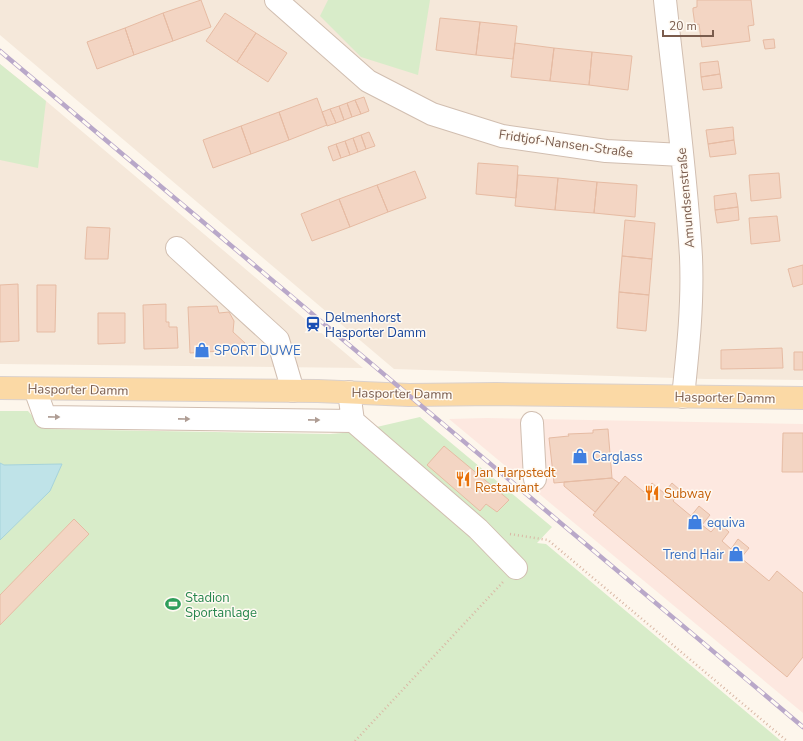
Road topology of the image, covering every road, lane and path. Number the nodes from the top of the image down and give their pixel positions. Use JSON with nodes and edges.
{"nodes":[{"id":1,"x":276,"y":0,"type":"edge"},
{"id":2,"x":665,"y":0,"type":"edge"},
{"id":3,"x":682,"y":155,"type":"junction"},
{"id":4,"x":178,"y":248,"type":"dead end"},
{"id":5,"x":0,"y":388,"type":"edge"},
{"id":6,"x":35,"y":388,"type":"junction"},
{"id":7,"x":293,"y":391,"type":"junction"},
{"id":8,"x":349,"y":392,"type":"junction"},
{"id":9,"x":683,"y":396,"type":"junction"},
{"id":10,"x":803,"y":398,"type":"edge"},
{"id":11,"x":353,"y":421,"type":"junction"},
{"id":12,"x":532,"y":423,"type":"dead end"},
{"id":13,"x":535,"y":479,"type":"dead end"},
{"id":14,"x":478,"y":529,"type":"junction"},
{"id":15,"x":516,"y":568,"type":"joint"},
{"id":16,"x":355,"y":741,"type":"edge"},
{"id":17,"x":787,"y":741,"type":"edge"}],
"edges":[{"from":1,"to":3,"type":"street","name":"Fridtjof-Nansen-Straße"},
{"from":2,"to":3,"type":"street","name":"Amundsenstraße"},
{"from":3,"to":9,"type":"street","name":"Amundsenstraße"},
{"from":4,"to":7,"type":"street"},
{"from":5,"to":6,"type":"main road","name":"Hasporter Damm"},
{"from":6,"to":7,"type":"main road","name":"Hasporter Damm"},
{"from":6,"to":11,"type":"street","one_way":true},
{"from":7,"to":8,"type":"main road","name":"Hasporter Damm"},
{"from":8,"to":9,"type":"main road","name":"Hasporter Damm"},
{"from":8,"to":11,"type":"street"},
{"from":9,"to":10,"type":"main road","name":"Hasporter Damm"},
{"from":11,"to":14,"type":"street"},
{"from":12,"to":13,"type":"street"},
{"from":14,"to":15,"type":"street"},
{"from":14,"to":17,"type":"path"},
{"from":15,"to":16,"type":"path"}]}
